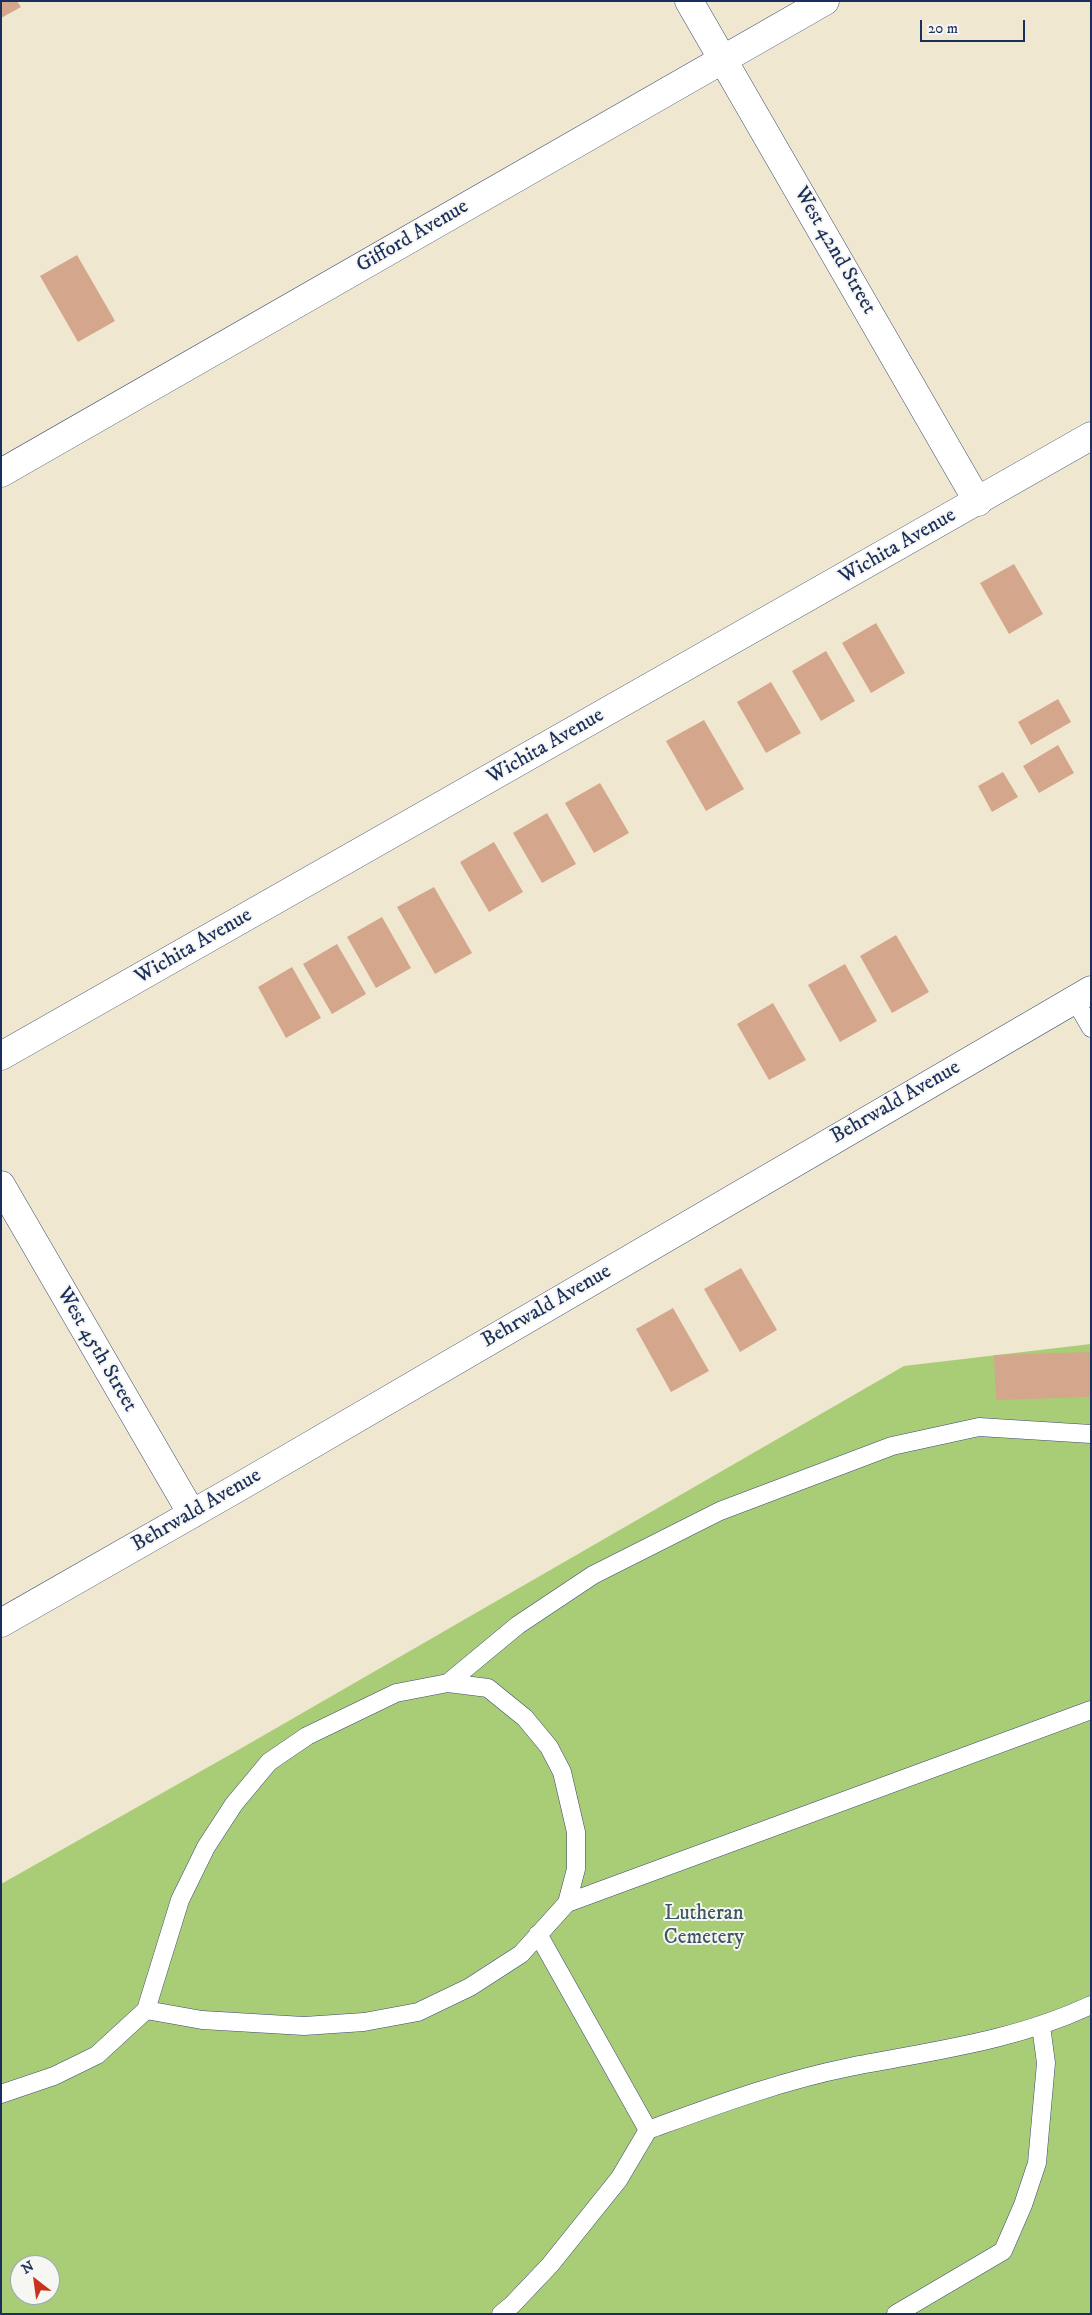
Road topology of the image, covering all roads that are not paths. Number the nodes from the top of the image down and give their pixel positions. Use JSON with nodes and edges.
{"nodes":[{"id":1,"x":689,"y":1,"type":"edge"},
{"id":2,"x":825,"y":1,"type":"edge"},
{"id":3,"x":723,"y":60,"type":"junction"},
{"id":4,"x":1091,"y":436,"type":"edge"},
{"id":5,"x":1,"y":473,"type":"edge"},
{"id":6,"x":978,"y":502,"type":"junction"},
{"id":7,"x":1082,"y":995,"type":"edge"},
{"id":8,"x":1091,"y":1028,"type":"edge"},
{"id":9,"x":1,"y":1056,"type":"edge"},
{"id":10,"x":1,"y":1185,"type":"edge"},
{"id":11,"x":1091,"y":1434,"type":"edge"},
{"id":12,"x":192,"y":1514,"type":"junction"},
{"id":13,"x":1,"y":1623,"type":"edge"},
{"id":14,"x":448,"y":1683,"type":"junction"},
{"id":15,"x":1091,"y":1710,"type":"edge"},
{"id":16,"x":567,"y":1903,"type":"junction"},
{"id":17,"x":538,"y":1934,"type":"junction"},
{"id":18,"x":1091,"y":2005,"type":"edge"},
{"id":19,"x":146,"y":2010,"type":"junction"},
{"id":20,"x":1041,"y":2026,"type":"junction"},
{"id":21,"x":1,"y":2094,"type":"edge"},
{"id":22,"x":648,"y":2130,"type":"junction"},
{"id":23,"x":501,"y":2314,"type":"edge"},
{"id":24,"x":896,"y":2314,"type":"edge"}],
"edges":[{"from":1,"to":3,"type":"street","name":"West 42nd Street"},
{"from":2,"to":3,"type":"street","name":"Gifford Avenue"},
{"from":3,"to":5,"type":"street","name":"Gifford Avenue"},
{"from":3,"to":6,"type":"street","name":"West 42nd Street"},
{"from":4,"to":6,"type":"street","name":"Wichita Avenue"},
{"from":6,"to":9,"type":"street","name":"Wichita Avenue"},
{"from":7,"to":8,"type":"lane"},
{"from":7,"to":12,"type":"street","name":"Behrwald Avenue"},
{"from":10,"to":12,"type":"street","name":"West 45th Street"},
{"from":11,"to":14,"type":"lane"},
{"from":12,"to":13,"type":"street","name":"Behrwald Avenue"},
{"from":14,"to":16,"type":"lane"},
{"from":14,"to":19,"type":"lane"},
{"from":15,"to":16,"type":"lane"},
{"from":16,"to":17,"type":"lane"},
{"from":17,"to":19,"type":"lane"},
{"from":17,"to":22,"type":"lane"},
{"from":18,"to":20,"type":"lane"},
{"from":19,"to":21,"type":"lane"},
{"from":20,"to":22,"type":"lane"},
{"from":20,"to":24,"type":"lane"},
{"from":22,"to":23,"type":"lane"}]}
